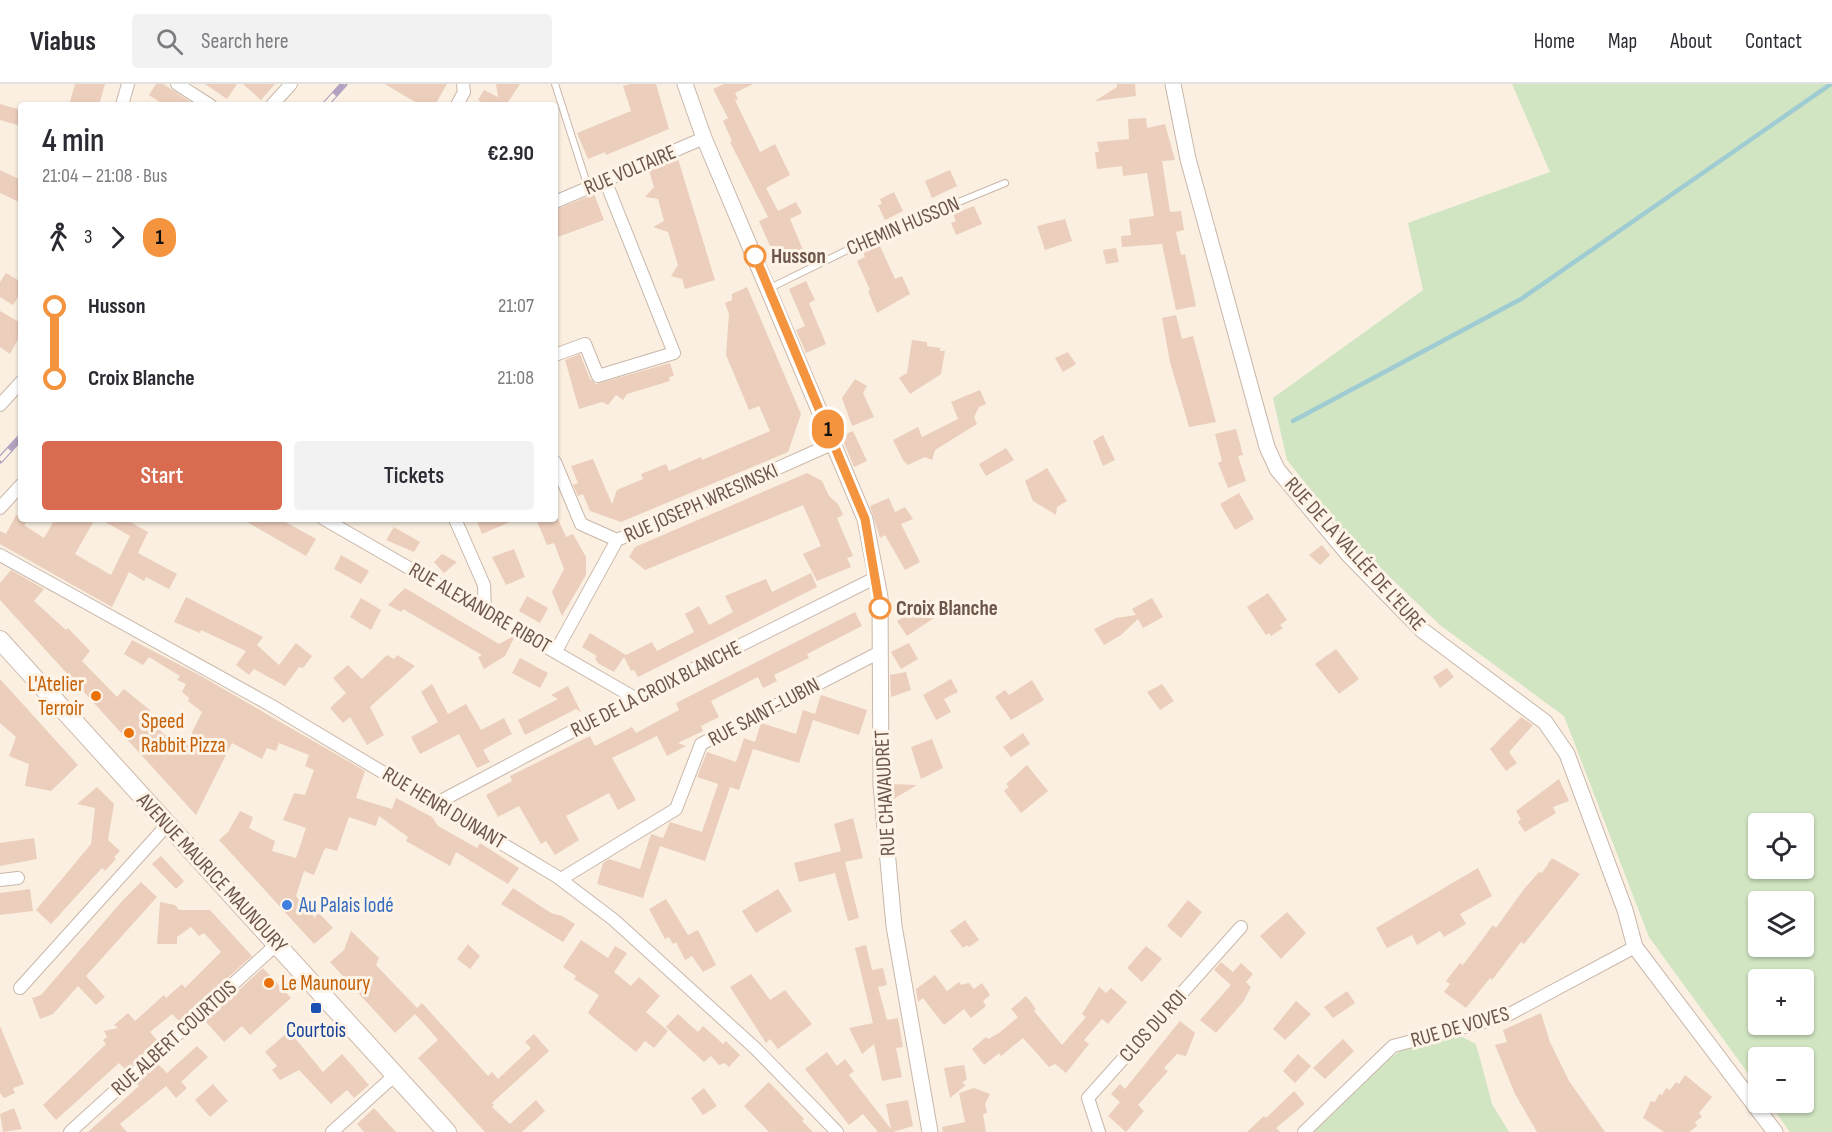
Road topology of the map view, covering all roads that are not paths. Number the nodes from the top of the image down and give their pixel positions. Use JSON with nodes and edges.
{"nodes":[{"id":1,"x":128,"y":84,"type":"edge"},
{"id":2,"x":177,"y":84,"type":"edge"},
{"id":3,"x":291,"y":84,"type":"edge"},
{"id":4,"x":463,"y":84,"type":"edge"},
{"id":5,"x":555,"y":84,"type":"edge"},
{"id":6,"x":685,"y":84,"type":"edge"},
{"id":7,"x":1173,"y":84,"type":"edge"},
{"id":8,"x":123,"y":102,"type":"edge"},
{"id":9,"x":205,"y":102,"type":"edge"},
{"id":10,"x":276,"y":102,"type":"edge"},
{"id":11,"x":459,"y":102,"type":"edge"},
{"id":12,"x":704,"y":138,"type":"junction"},
{"id":13,"x":605,"y":180,"type":"junction"},
{"id":14,"x":1005,"y":183,"type":"dead end"},
{"id":15,"x":588,"y":187,"type":"junction"},
{"id":16,"x":558,"y":201,"type":"edge"},
{"id":17,"x":769,"y":288,"type":"junction"},
{"id":18,"x":558,"y":354,"type":"edge"},
{"id":19,"x":18,"y":385,"type":"edge"},
{"id":20,"x":0,"y":405,"type":"edge"},
{"id":21,"x":834,"y":443,"type":"junction"},
{"id":22,"x":558,"y":469,"type":"edge"},
{"id":23,"x":18,"y":488,"type":"edge"},
{"id":24,"x":0,"y":508,"type":"edge"},
{"id":25,"x":329,"y":522,"type":"edge"},
{"id":26,"x":455,"y":522,"type":"edge"},
{"id":27,"x":617,"y":540,"type":"junction"},
{"id":28,"x":0,"y":555,"type":"edge"},
{"id":29,"x":877,"y":578,"type":"junction"},
{"id":30,"x":485,"y":610,"type":"junction"},
{"id":31,"x":0,"y":640,"type":"edge"},
{"id":32,"x":556,"y":651,"type":"junction"},
{"id":33,"x":880,"y":652,"type":"junction"},
{"id":34,"x":635,"y":698,"type":"junction"},
{"id":35,"x":437,"y":803,"type":"junction"},
{"id":36,"x":167,"y":825,"type":"junction"},
{"id":37,"x":18,"y":878,"type":"dead end"},
{"id":38,"x":561,"y":879,"type":"junction"},
{"id":39,"x":0,"y":880,"type":"edge"},
{"id":40,"x":1241,"y":927,"type":"dead end"},
{"id":41,"x":278,"y":944,"type":"junction"},
{"id":42,"x":1635,"y":947,"type":"junction"},
{"id":43,"x":20,"y":988,"type":"dead end"},
{"id":44,"x":395,"y":1075,"type":"junction"},
{"id":45,"x":70,"y":1132,"type":"edge"},
{"id":46,"x":332,"y":1132,"type":"edge"},
{"id":47,"x":447,"y":1132,"type":"edge"},
{"id":48,"x":837,"y":1132,"type":"edge"},
{"id":49,"x":930,"y":1132,"type":"edge"},
{"id":50,"x":1099,"y":1132,"type":"edge"},
{"id":51,"x":1304,"y":1132,"type":"edge"},
{"id":52,"x":1775,"y":1132,"type":"edge"}],
"edges":[{"from":1,"to":8,"type":"street"},
{"from":2,"to":9,"type":"street"},
{"from":3,"to":10,"type":"street"},
{"from":4,"to":11,"type":"street"},
{"from":5,"to":15,"type":"lane"},
{"from":6,"to":12,"type":"street","name":"RUE CHAVAUDRET"},
{"from":7,"to":42,"type":"street","name":"RUE DE LA VALLÉE DE L'EURE"},
{"from":12,"to":13,"type":"street","name":"RUE VOLTAIRE"},
{"from":12,"to":17,"type":"street","name":"RUE CHAVAUDRET"},
{"from":13,"to":15,"type":"street","name":"RUE VOLTAIRE"},
{"from":13,"to":18,"type":"street"},
{"from":14,"to":17,"type":"lane","name":"CHEMIN HUSSON"},
{"from":15,"to":16,"type":"street","name":"RUE VOLTAIRE"},
{"from":17,"to":21,"type":"street","name":"RUE CHAVAUDRET"},
{"from":19,"to":20,"type":"street"},
{"from":21,"to":27,"type":"street","name":"RUE JOSEPH WRESINSKI"},
{"from":21,"to":29,"type":"street","name":"RUE CHAVAUDRET"},
{"from":22,"to":27,"type":"street"},
{"from":23,"to":24,"type":"street"},
{"from":25,"to":30,"type":"street","name":"RUE ALEXANDRE RIBOT"},
{"from":26,"to":30,"type":"street"},
{"from":27,"to":32,"type":"street","name":"RUE JOSEPH WRESINSKI"},
{"from":28,"to":35,"type":"street","name":"RUE HENRI DUNANT"},
{"from":29,"to":33,"type":"street","name":"RUE CHAVAUDRET"},
{"from":29,"to":34,"type":"street","name":"RUE DE LA CROIX BLANCHE"},
{"from":30,"to":32,"type":"street","name":"RUE ALEXANDRE RIBOT"},
{"from":31,"to":36,"type":"main road","name":"AVENUE MAURICE MAUNOURY"},
{"from":32,"to":34,"type":"street","name":"RUE ALEXANDRE RIBOT"},
{"from":33,"to":38,"type":"street","name":"RUE SAINT-LUBIN"},
{"from":33,"to":49,"type":"street","name":"RUE CHAVAUDRET"},
{"from":34,"to":35,"type":"street","name":"RUE DE LA CROIX BLANCHE"},
{"from":35,"to":38,"type":"street","name":"RUE HENRI DUNANT"},
{"from":36,"to":41,"type":"main road","name":"AVENUE MAURICE MAUNOURY"},
{"from":36,"to":43,"type":"street"},
{"from":37,"to":39,"type":"street"},
{"from":38,"to":48,"type":"street","name":"RUE HENRI DUNANT"},
{"from":40,"to":50,"type":"street","name":"CLOS DU ROI"},
{"from":41,"to":44,"type":"main road","name":"AVENUE MAURICE MAUNOURY"},
{"from":41,"to":45,"type":"street","name":"RUE ALBERT COURTOIS"},
{"from":42,"to":51,"type":"street","name":"RUE DE VOVES"},
{"from":42,"to":52,"type":"street","name":"RUE DE LA VALLÉE DE L'EURE"},
{"from":44,"to":46,"type":"street"},
{"from":44,"to":47,"type":"main road","name":"AVENUE MAURICE MAUNOURY"}]}
